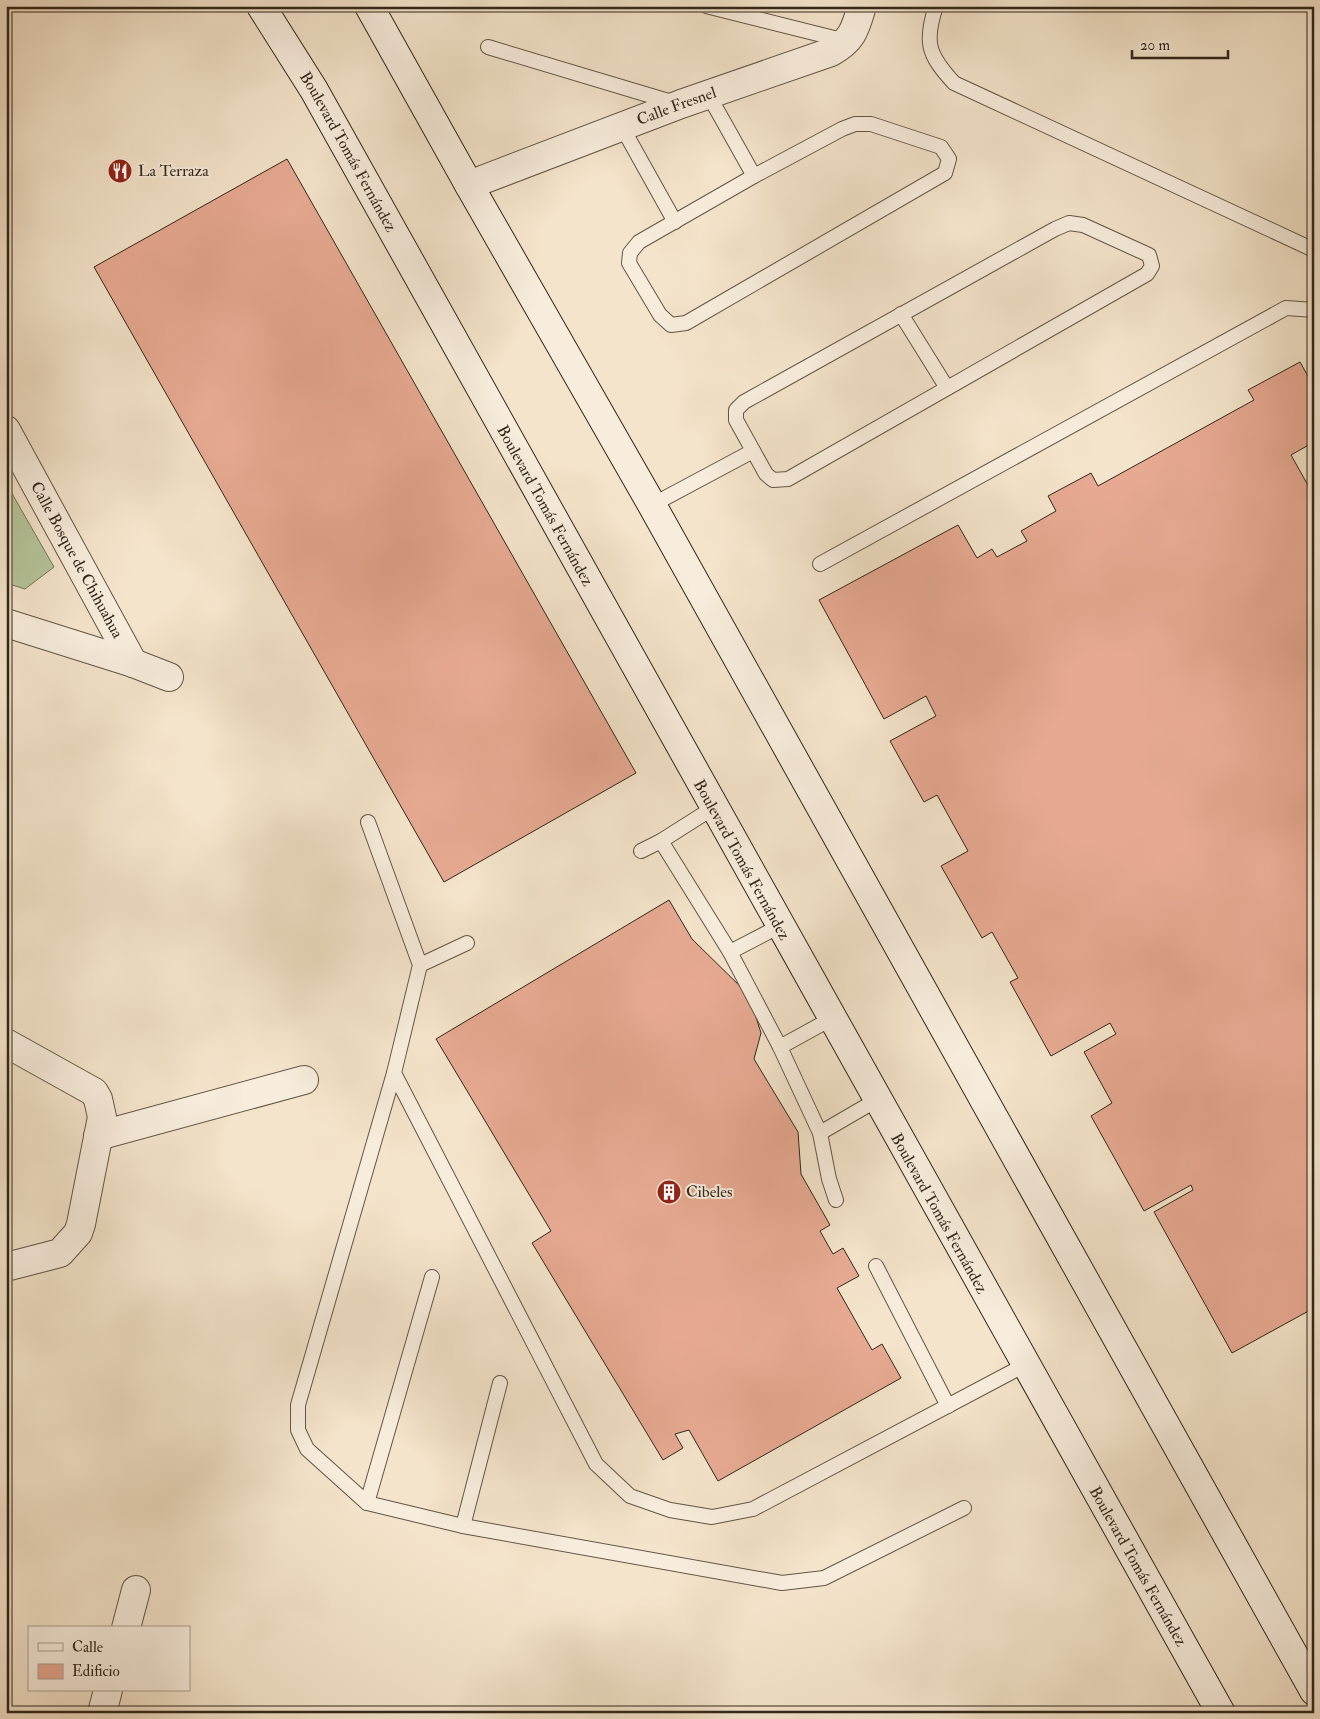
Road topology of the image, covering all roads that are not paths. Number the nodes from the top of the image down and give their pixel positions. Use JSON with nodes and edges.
{"nodes":[{"id":1,"x":261,"y":6,"type":"edge"},
{"id":2,"x":369,"y":6,"type":"edge"},
{"id":3,"x":706,"y":6,"type":"edge"},
{"id":4,"x":862,"y":6,"type":"edge"},
{"id":5,"x":936,"y":6,"type":"edge"},
{"id":6,"x":848,"y":41,"type":"junction"},
{"id":7,"x":488,"y":48,"type":"dead end"},
{"id":8,"x":708,"y":94,"type":"junction"},
{"id":9,"x":680,"y":104,"type":"junction"},
{"id":10,"x":622,"y":127,"type":"junction"},
{"id":11,"x":754,"y":176,"type":"junction"},
{"id":12,"x":469,"y":185,"type":"junction"},
{"id":13,"x":675,"y":222,"type":"junction"},
{"id":14,"x":1314,"y":250,"type":"edge"},
{"id":15,"x":1314,"y":310,"type":"edge"},
{"id":16,"x":901,"y":314,"type":"junction"},
{"id":17,"x":947,"y":388,"type":"junction"},
{"id":18,"x":6,"y":430,"type":"edge"},
{"id":19,"x":753,"y":451,"type":"junction"},
{"id":20,"x":652,"y":505,"type":"junction"},
{"id":21,"x":820,"y":564,"type":"dead end"},
{"id":22,"x":6,"y":623,"type":"edge"},
{"id":23,"x":133,"y":663,"type":"junction"},
{"id":24,"x":169,"y":677,"type":"dead end"},
{"id":25,"x":713,"y":808,"type":"junction"},
{"id":26,"x":368,"y":822,"type":"dead end"},
{"id":27,"x":660,"y":841,"type":"junction"},
{"id":28,"x":641,"y":851,"type":"dead end"},
{"id":29,"x":778,"y":927,"type":"junction"},
{"id":30,"x":466,"y":943,"type":"dead end"},
{"id":31,"x":730,"y":952,"type":"junction"},
{"id":32,"x":420,"y":965,"type":"junction"},
{"id":33,"x":830,"y":1020,"type":"junction"},
{"id":34,"x":6,"y":1043,"type":"edge"},
{"id":35,"x":780,"y":1047,"type":"junction"},
{"id":36,"x":394,"y":1073,"type":"junction"},
{"id":37,"x":304,"y":1080,"type":"dead end"},
{"id":38,"x":875,"y":1101,"type":"junction"},
{"id":39,"x":820,"y":1133,"type":"junction"},
{"id":40,"x":98,"y":1136,"type":"junction"},
{"id":41,"x":836,"y":1200,"type":"dead end"},
{"id":42,"x":876,"y":1266,"type":"dead end"},
{"id":43,"x":6,"y":1267,"type":"edge"},
{"id":44,"x":432,"y":1276,"type":"dead end"},
{"id":45,"x":1024,"y":1366,"type":"junction"},
{"id":46,"x":500,"y":1383,"type":"dead end"},
{"id":47,"x":948,"y":1406,"type":"junction"},
{"id":48,"x":367,"y":1504,"type":"junction"},
{"id":49,"x":964,"y":1508,"type":"dead end"},
{"id":50,"x":463,"y":1526,"type":"junction"},
{"id":51,"x":136,"y":1590,"type":"dead end"},
{"id":52,"x":127,"y":1626,"type":"edge"},
{"id":53,"x":1314,"y":1691,"type":"edge"},
{"id":54,"x":107,"y":1692,"type":"edge"},
{"id":55,"x":102,"y":1713,"type":"edge"},
{"id":56,"x":1221,"y":1713,"type":"edge"}],
"edges":[{"from":1,"to":25,"type":"main road","name":"Boulevard Tomás Fernández"},
{"from":2,"to":12,"type":"main road"},
{"from":3,"to":6,"type":"lane"},
{"from":4,"to":6,"type":"main road"},
{"from":5,"to":14,"type":"lane"},
{"from":6,"to":8,"type":"main road","name":"Calle Fresnel"},
{"from":7,"to":9,"type":"lane"},
{"from":8,"to":9,"type":"main road","name":"Calle Fresnel"},
{"from":8,"to":11,"type":"lane"},
{"from":9,"to":10,"type":"main road","name":"Calle Fresnel"},
{"from":10,"to":12,"type":"main road","name":"Calle Fresnel"},
{"from":10,"to":13,"type":"lane"},
{"from":11,"to":13,"type":"lane"},
{"from":11,"to":13,"type":"lane"},
{"from":12,"to":20,"type":"main road"},
{"from":15,"to":21,"type":"lane"},
{"from":16,"to":17,"type":"lane"},
{"from":16,"to":17,"type":"lane"},
{"from":16,"to":19,"type":"lane"},
{"from":17,"to":19,"type":"lane"},
{"from":18,"to":23,"type":"main road","name":"Calle Bosque de Chihuahua"},
{"from":19,"to":20,"type":"lane"},
{"from":20,"to":53,"type":"main road"},
{"from":22,"to":23,"type":"main road"},
{"from":23,"to":24,"type":"main road"},
{"from":25,"to":27,"type":"lane"},
{"from":25,"to":29,"type":"main road","name":"Boulevard Tomás Fernández"},
{"from":26,"to":32,"type":"lane"},
{"from":27,"to":28,"type":"lane"},
{"from":27,"to":31,"type":"lane"},
{"from":29,"to":31,"type":"lane"},
{"from":29,"to":33,"type":"main road","name":"Boulevard Tomás Fernández"},
{"from":30,"to":32,"type":"lane"},
{"from":31,"to":35,"type":"lane"},
{"from":32,"to":36,"type":"lane"},
{"from":33,"to":35,"type":"lane"},
{"from":33,"to":38,"type":"main road","name":"Boulevard Tomás Fernández"},
{"from":34,"to":40,"type":"main road"},
{"from":35,"to":39,"type":"lane"},
{"from":36,"to":47,"type":"lane"},
{"from":36,"to":48,"type":"lane"},
{"from":37,"to":40,"type":"main road"},
{"from":38,"to":39,"type":"lane"},
{"from":38,"to":45,"type":"main road","name":"Boulevard Tomás Fernández"},
{"from":39,"to":41,"type":"lane"},
{"from":40,"to":43,"type":"main road"},
{"from":42,"to":47,"type":"lane"},
{"from":44,"to":48,"type":"lane"},
{"from":45,"to":47,"type":"lane"},
{"from":45,"to":56,"type":"main road","name":"Boulevard Tomás Fernández"},
{"from":46,"to":50,"type":"lane"},
{"from":48,"to":50,"type":"lane"},
{"from":49,"to":50,"type":"lane"},
{"from":51,"to":52,"type":"main road"},
{"from":54,"to":55,"type":"main road"}]}
